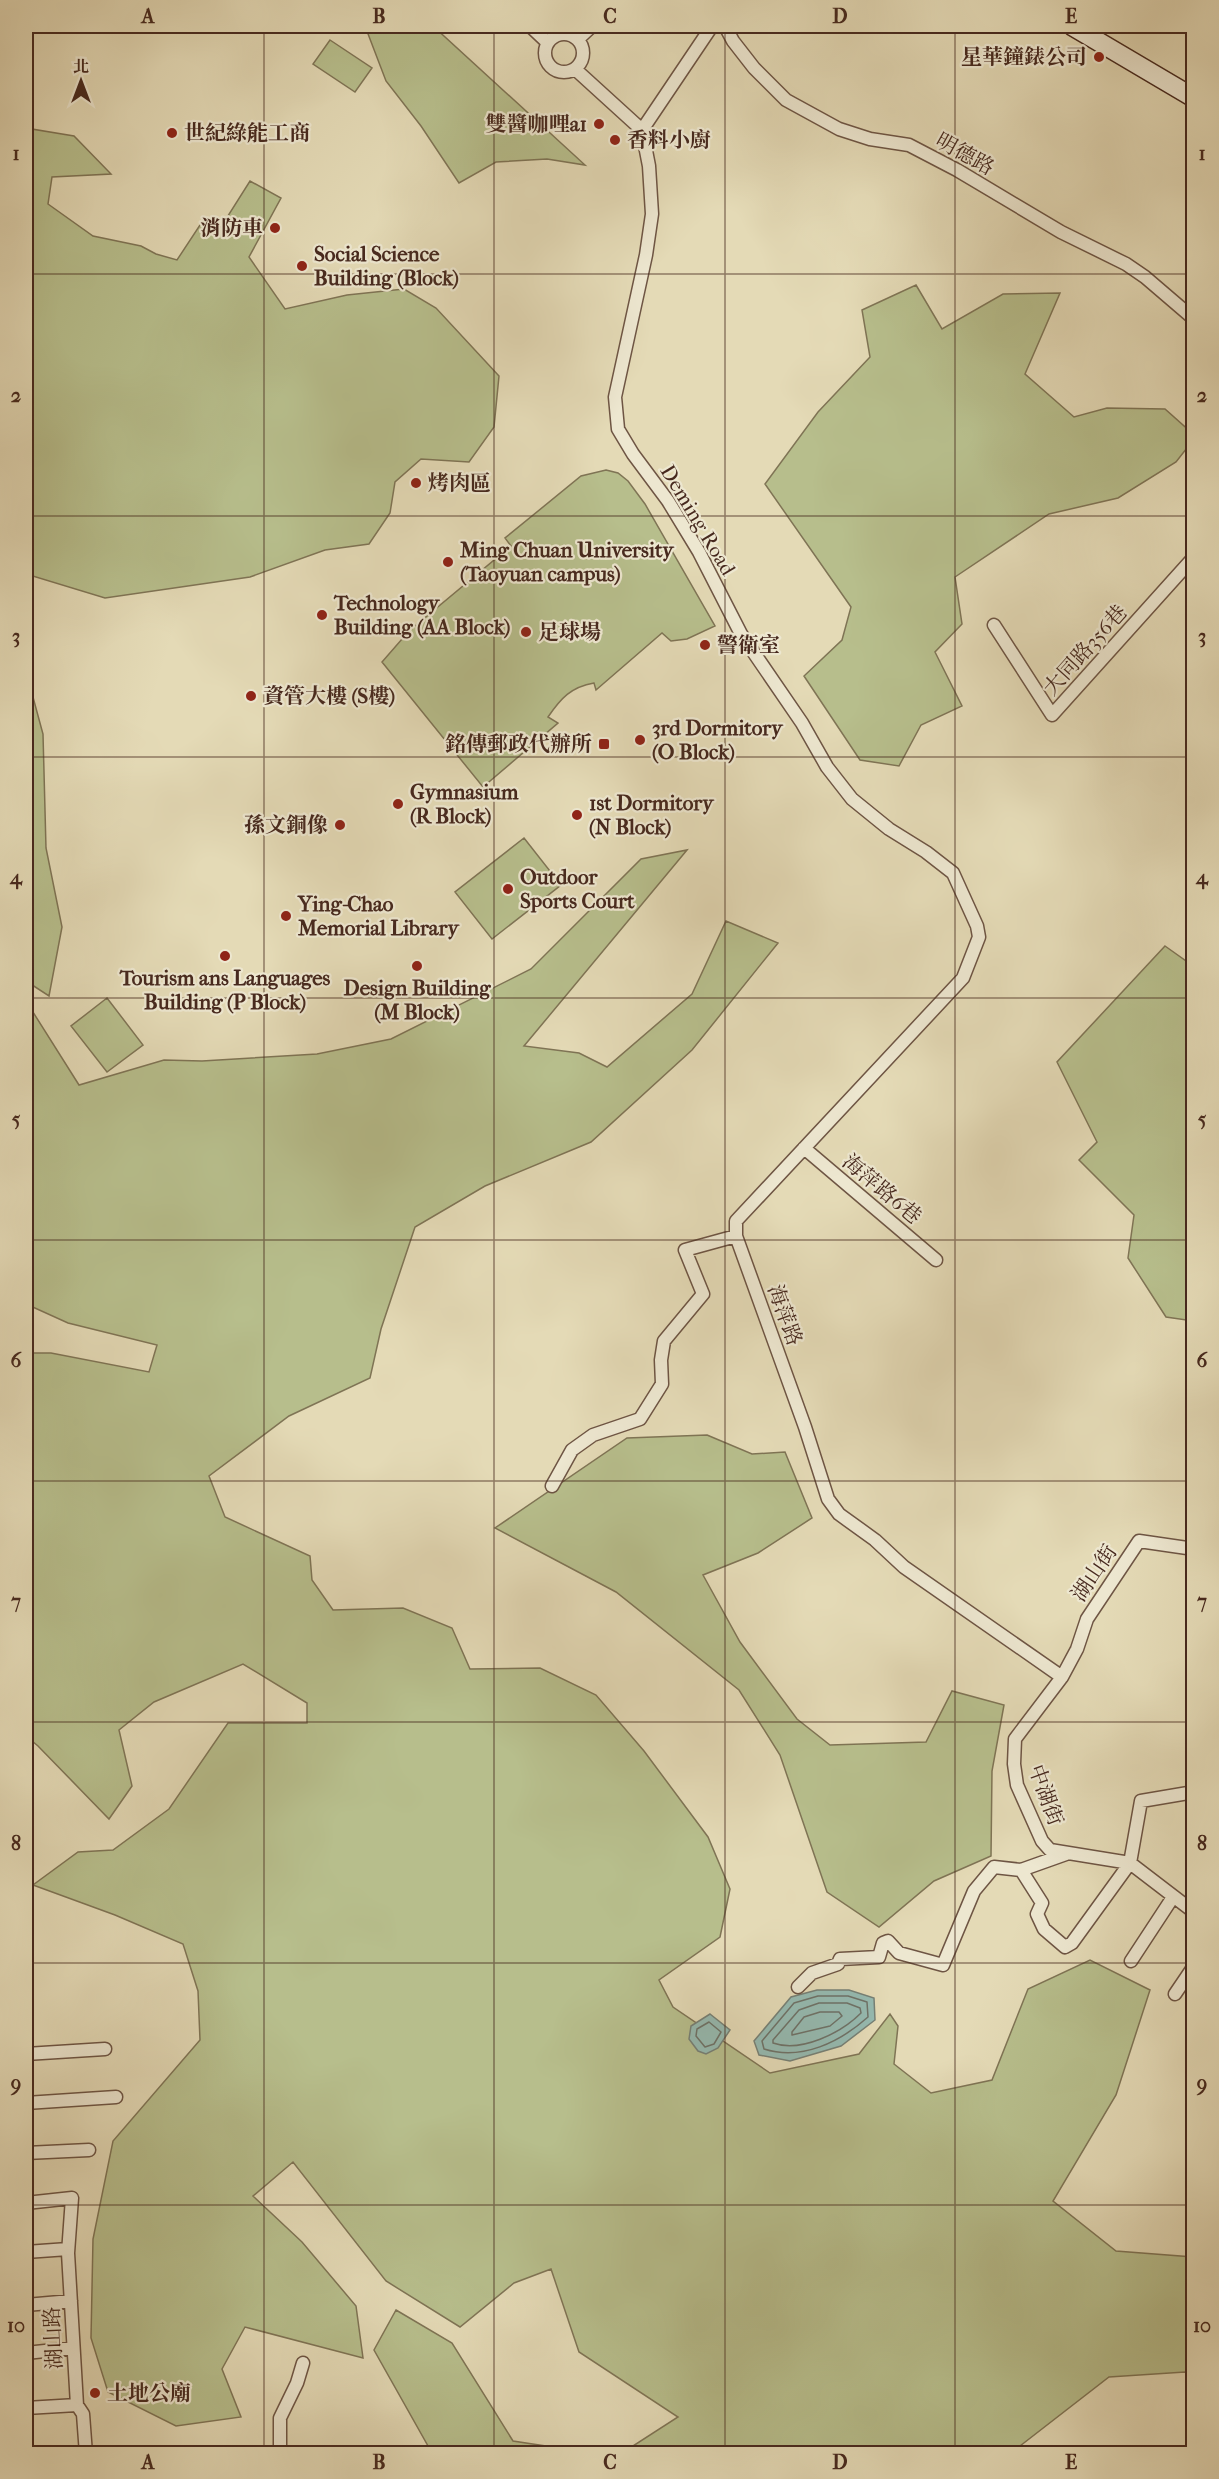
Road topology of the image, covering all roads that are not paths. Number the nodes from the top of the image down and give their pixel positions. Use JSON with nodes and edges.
{"nodes":[{"id":1,"x":531,"y":26,"type":"edge"},
{"id":2,"x":592,"y":26,"type":"edge"},
{"id":3,"x":712,"y":26,"type":"edge"},
{"id":4,"x":725,"y":26,"type":"edge"},
{"id":5,"x":1072,"y":26,"type":"edge"},
{"id":6,"x":578,"y":39,"type":"junction"},
{"id":7,"x":548,"y":43,"type":"junction"},
{"id":8,"x":575,"y":69,"type":"junction"},
{"id":9,"x":1194,"y":98,"type":"edge"},
{"id":10,"x":642,"y":130,"type":"junction"},
{"id":11,"x":1194,"y":319,"type":"edge"},
{"id":12,"x":1194,"y":557,"type":"edge"},
{"id":13,"x":994,"y":625,"type":"dead end"},
{"id":14,"x":804,"y":1148,"type":"junction"},
{"id":15,"x":736,"y":1236,"type":"junction"},
{"id":16,"x":936,"y":1260,"type":"dead end"},
{"id":17,"x":552,"y":1486,"type":"dead end"},
{"id":18,"x":1194,"y":1549,"type":"edge"},
{"id":19,"x":1062,"y":1677,"type":"junction"},
{"id":20,"x":1189,"y":1793,"type":"edge"},
{"id":21,"x":1068,"y":1853,"type":"junction"},
{"id":22,"x":1130,"y":1863,"type":"junction"},
{"id":23,"x":1021,"y":1870,"type":"junction"},
{"id":24,"x":1173,"y":1897,"type":"junction"},
{"id":25,"x":1194,"y":1912,"type":"edge"},
{"id":26,"x":1131,"y":1961,"type":"dead end"},
{"id":27,"x":1194,"y":1966,"type":"edge"},
{"id":28,"x":798,"y":1986,"type":"dead end"},
{"id":29,"x":1174,"y":1994,"type":"dead end"},
{"id":30,"x":105,"y":2049,"type":"dead end"},
{"id":31,"x":26,"y":2054,"type":"edge"},
{"id":32,"x":116,"y":2097,"type":"dead end"},
{"id":33,"x":26,"y":2103,"type":"edge"},
{"id":34,"x":89,"y":2150,"type":"dead end"},
{"id":35,"x":26,"y":2153,"type":"edge"},
{"id":36,"x":26,"y":2203,"type":"edge"},
{"id":37,"x":68,"y":2249,"type":"junction"},
{"id":38,"x":26,"y":2252,"type":"edge"},
{"id":39,"x":70,"y":2301,"type":"junction"},
{"id":40,"x":26,"y":2305,"type":"edge"},
{"id":41,"x":73,"y":2348,"type":"junction"},
{"id":42,"x":26,"y":2353,"type":"edge"},
{"id":43,"x":303,"y":2363,"type":"dead end"},
{"id":44,"x":77,"y":2405,"type":"junction"},
{"id":45,"x":26,"y":2408,"type":"edge"},
{"id":46,"x":86,"y":2454,"type":"edge"},
{"id":47,"x":280,"y":2454,"type":"edge"}],
"edges":[{"from":1,"to":7,"type":"street"},
{"from":2,"to":6,"type":"street"},
{"from":3,"to":10,"type":"street"},
{"from":4,"to":11,"type":"street","name":"明德路"},
{"from":5,"to":9,"type":"street"},
{"from":6,"to":7,"type":"street"},
{"from":6,"to":8,"type":"street"},
{"from":7,"to":8,"type":"street"},
{"from":8,"to":10,"type":"street"},
{"from":10,"to":14,"type":"street","name":"Deming Road"},
{"from":12,"to":13,"type":"street","name":"大同路356巷"},
{"from":14,"to":15,"type":"street"},
{"from":14,"to":16,"type":"street","name":"海萍路6巷"},
{"from":15,"to":17,"type":"street"},
{"from":15,"to":19,"type":"street","name":"海萍路"},
{"from":18,"to":19,"type":"street","name":"湖山街"},
{"from":19,"to":21,"type":"street","name":"中湖街"},
{"from":20,"to":22,"type":"street"},
{"from":21,"to":22,"type":"street","name":"中湖街"},
{"from":21,"to":23,"type":"street"},
{"from":22,"to":23,"type":"street"},
{"from":22,"to":24,"type":"street","name":"中湖街"},
{"from":23,"to":28,"type":"street"},
{"from":24,"to":25,"type":"street","name":"中湖街"},
{"from":24,"to":26,"type":"street"},
{"from":27,"to":29,"type":"street"},
{"from":30,"to":31,"type":"street"},
{"from":32,"to":33,"type":"street"},
{"from":34,"to":35,"type":"street"},
{"from":36,"to":37,"type":"street","name":"湖山路"},
{"from":37,"to":38,"type":"street"},
{"from":37,"to":39,"type":"street","name":"湖山路"},
{"from":39,"to":40,"type":"street"},
{"from":39,"to":41,"type":"street","name":"湖山路"},
{"from":41,"to":42,"type":"street"},
{"from":41,"to":44,"type":"street","name":"湖山路"},
{"from":43,"to":47,"type":"street"},
{"from":44,"to":45,"type":"street"},
{"from":44,"to":46,"type":"street","name":"湖山路"}]}
